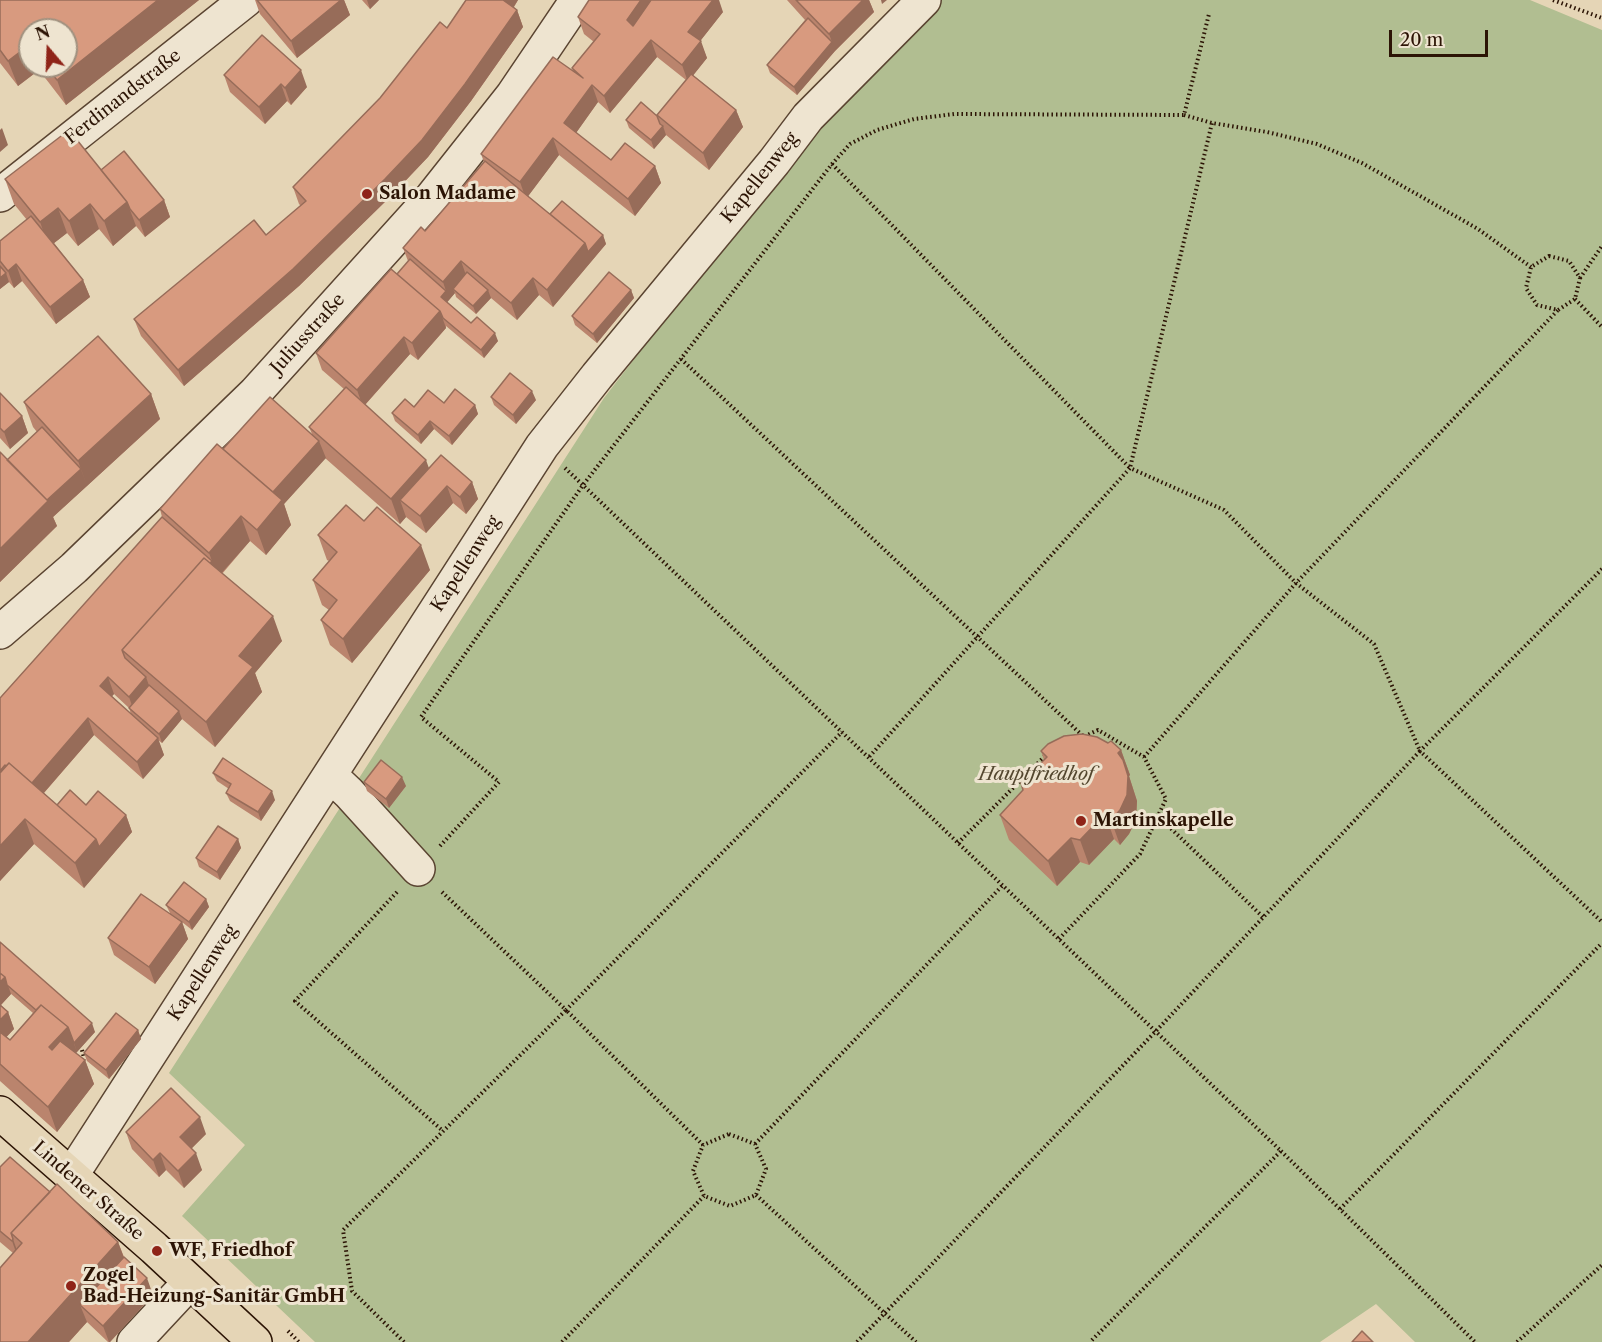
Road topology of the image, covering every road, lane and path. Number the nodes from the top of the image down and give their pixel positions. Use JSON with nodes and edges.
{"nodes":[{"id":1,"x":246,"y":0,"type":"edge"},
{"id":2,"x":577,"y":0,"type":"edge"},
{"id":3,"x":924,"y":0,"type":"edge"},
{"id":4,"x":1553,"y":0,"type":"edge"},
{"id":5,"x":1209,"y":14,"type":"dead end"},
{"id":6,"x":1602,"y":18,"type":"edge"},
{"id":7,"x":1184,"y":115,"type":"junction"},
{"id":8,"x":1212,"y":123,"type":"junction"},
{"id":9,"x":832,"y":164,"type":"junction"},
{"id":10,"x":0,"y":195,"type":"edge"},
{"id":11,"x":1602,"y":246,"type":"edge"},
{"id":12,"x":1531,"y":267,"type":"junction"},
{"id":13,"x":1580,"y":278,"type":"junction"},
{"id":14,"x":1575,"y":299,"type":"junction"},
{"id":15,"x":1558,"y":310,"type":"junction"},
{"id":16,"x":1602,"y":327,"type":"edge"},
{"id":17,"x":681,"y":359,"type":"junction"},
{"id":18,"x":542,"y":446,"type":"junction"},
{"id":19,"x":1130,"y":468,"type":"junction"},
{"id":20,"x":583,"y":485,"type":"junction"},
{"id":21,"x":1602,"y":568,"type":"edge"},
{"id":22,"x":1296,"y":583,"type":"junction"},
{"id":23,"x":0,"y":632,"type":"edge"},
{"id":24,"x":978,"y":637,"type":"junction"},
{"id":25,"x":842,"y":732,"type":"junction"},
{"id":26,"x":1083,"y":737,"type":"junction"},
{"id":27,"x":1073,"y":742,"type":"edge"},
{"id":28,"x":1053,"y":751,"type":"edge"},
{"id":29,"x":1419,"y":751,"type":"junction"},
{"id":30,"x":868,"y":757,"type":"junction"},
{"id":31,"x":1144,"y":757,"type":"junction"},
{"id":32,"x":330,"y":775,"type":"junction"},
{"id":33,"x":1158,"y":816,"type":"junction"},
{"id":34,"x":958,"y":843,"type":"junction"},
{"id":35,"x":418,"y":869,"type":"junction"},
{"id":36,"x":1003,"y":885,"type":"junction"},
{"id":37,"x":1263,"y":917,"type":"junction"},
{"id":38,"x":1602,"y":922,"type":"edge"},
{"id":39,"x":1059,"y":939,"type":"junction"},
{"id":40,"x":1602,"y":943,"type":"edge"},
{"id":41,"x":566,"y":1010,"type":"junction"},
{"id":42,"x":1156,"y":1031,"type":"junction"},
{"id":43,"x":77,"y":1054,"type":"edge"},
{"id":44,"x":72,"y":1059,"type":"edge"},
{"id":45,"x":81,"y":1065,"type":"junction"},
{"id":46,"x":76,"y":1071,"type":"edge"},
{"id":47,"x":0,"y":1113,"type":"edge"},
{"id":48,"x":443,"y":1131,"type":"junction"},
{"id":49,"x":755,"y":1143,"type":"junction"},
{"id":50,"x":703,"y":1145,"type":"junction"},
{"id":51,"x":1281,"y":1150,"type":"junction"},
{"id":52,"x":71,"y":1176,"type":"junction"},
{"id":53,"x":756,"y":1195,"type":"junction"},
{"id":54,"x":704,"y":1196,"type":"junction"},
{"id":55,"x":1340,"y":1209,"type":"junction"},
{"id":56,"x":1602,"y":1264,"type":"edge"},
{"id":57,"x":190,"y":1282,"type":"junction"},
{"id":58,"x":885,"y":1314,"type":"junction"},
{"id":59,"x":134,"y":1342,"type":"edge"},
{"id":60,"x":255,"y":1342,"type":"edge"},
{"id":61,"x":404,"y":1342,"type":"edge"},
{"id":62,"x":562,"y":1342,"type":"edge"},
{"id":63,"x":857,"y":1342,"type":"edge"},
{"id":64,"x":916,"y":1342,"type":"edge"},
{"id":65,"x":1090,"y":1342,"type":"edge"},
{"id":66,"x":1475,"y":1342,"type":"edge"},
{"id":67,"x":1517,"y":1342,"type":"edge"}],
"edges":[{"from":1,"to":10,"type":"street","name":"Ferdinandstraße"},
{"from":2,"to":23,"type":"street","name":"Juliusstraße"},
{"from":3,"to":18,"type":"street","name":"Kapellenweg"},
{"from":4,"to":6,"type":"path"},
{"from":5,"to":7,"type":"path"},
{"from":7,"to":8,"type":"path"},
{"from":7,"to":9,"type":"path"},
{"from":8,"to":12,"type":"path"},
{"from":8,"to":19,"type":"path"},
{"from":9,"to":17,"type":"path"},
{"from":9,"to":19,"type":"path"},
{"from":11,"to":13,"type":"path"},
{"from":12,"to":13,"type":"path"},
{"from":12,"to":15,"type":"path"},
{"from":13,"to":14,"type":"path"},
{"from":14,"to":15,"type":"path"},
{"from":14,"to":16,"type":"path"},
{"from":15,"to":22,"type":"path"},
{"from":17,"to":20,"type":"path"},
{"from":17,"to":24,"type":"path"},
{"from":18,"to":20,"type":"path"},
{"from":18,"to":32,"type":"street","name":"Kapellenweg"},
{"from":19,"to":22,"type":"path"},
{"from":19,"to":24,"type":"path"},
{"from":20,"to":25,"type":"path"},
{"from":20,"to":35,"type":"path"},
{"from":21,"to":29,"type":"path"},
{"from":22,"to":29,"type":"path"},
{"from":22,"to":31,"type":"path"},
{"from":24,"to":26,"type":"path"},
{"from":24,"to":30,"type":"path"},
{"from":25,"to":30,"type":"path"},
{"from":25,"to":41,"type":"path"},
{"from":26,"to":27,"type":"path"},
{"from":26,"to":31,"type":"path"},
{"from":28,"to":34,"type":"path"},
{"from":29,"to":37,"type":"path"},
{"from":29,"to":38,"type":"path"},
{"from":30,"to":34,"type":"path"},
{"from":31,"to":33,"type":"path"},
{"from":32,"to":35,"type":"street"},
{"from":32,"to":52,"type":"street","name":"Kapellenweg"},
{"from":33,"to":37,"type":"path"},
{"from":33,"to":39,"type":"path"},
{"from":34,"to":36,"type":"path"},
{"from":35,"to":41,"type":"path"},
{"from":35,"to":48,"type":"path"},
{"from":36,"to":39,"type":"path"},
{"from":36,"to":49,"type":"path"},
{"from":37,"to":42,"type":"path"},
{"from":39,"to":42,"type":"path"},
{"from":40,"to":55,"type":"path"},
{"from":41,"to":48,"type":"path"},
{"from":41,"to":50,"type":"path"},
{"from":42,"to":51,"type":"path"},
{"from":42,"to":58,"type":"path"},
{"from":43,"to":45,"type":"path"},
{"from":44,"to":45,"type":"path"},
{"from":45,"to":46,"type":"path"},
{"from":47,"to":52,"type":"main road","name":"Lindener Straße"},
{"from":48,"to":61,"type":"path"},
{"from":49,"to":50,"type":"path"},
{"from":49,"to":53,"type":"path"},
{"from":50,"to":54,"type":"path"},
{"from":51,"to":55,"type":"path"},
{"from":51,"to":65,"type":"path"},
{"from":52,"to":57,"type":"main road","name":"Lindener Straße"},
{"from":53,"to":54,"type":"path"},
{"from":53,"to":58,"type":"path"},
{"from":54,"to":62,"type":"path"},
{"from":55,"to":66,"type":"path"},
{"from":56,"to":67,"type":"path"},
{"from":57,"to":59,"type":"street"},
{"from":57,"to":60,"type":"main road","name":"Lindener Straße"},
{"from":58,"to":63,"type":"path"},
{"from":58,"to":64,"type":"path"}]}
